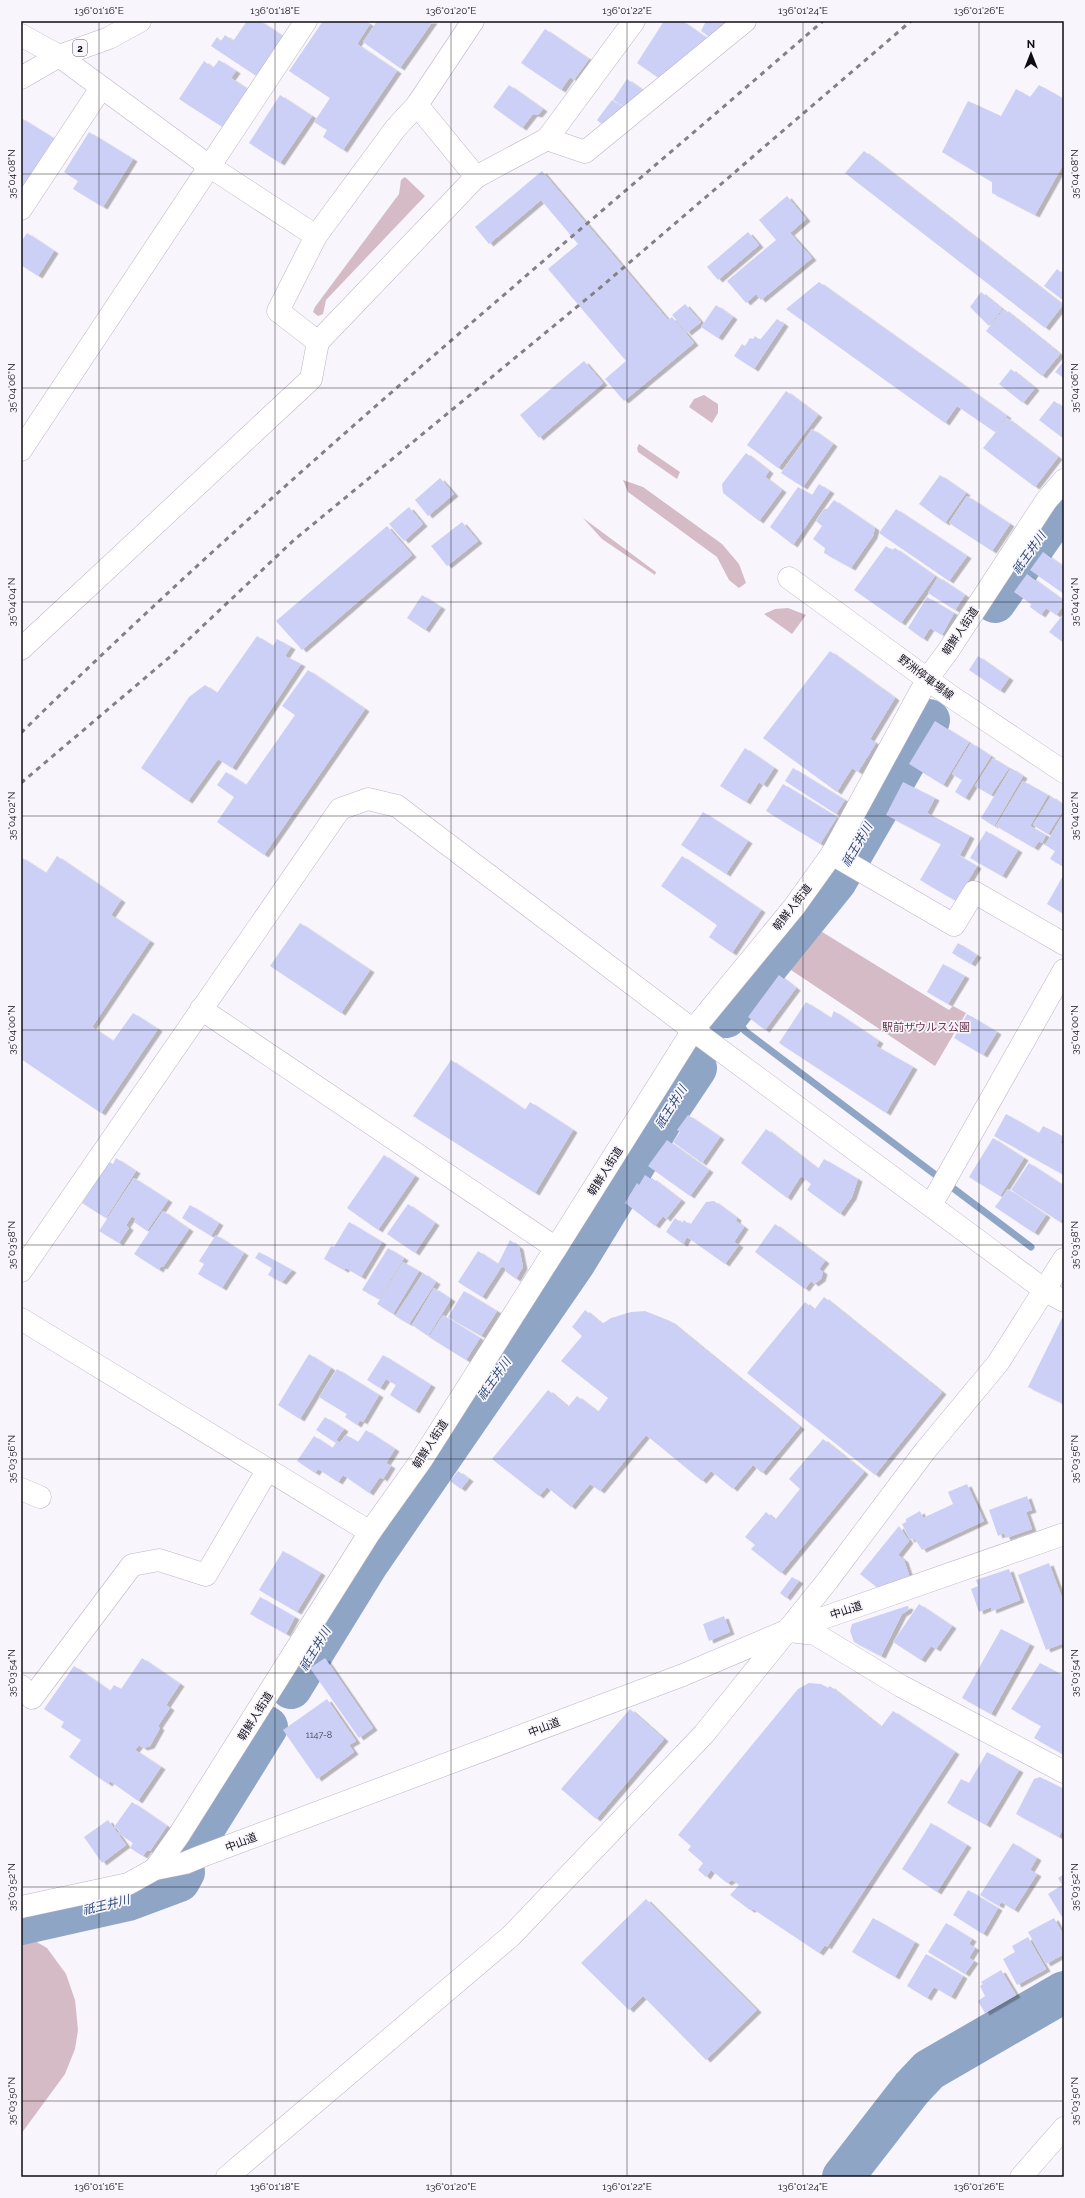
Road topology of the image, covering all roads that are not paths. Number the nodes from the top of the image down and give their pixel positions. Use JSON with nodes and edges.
{"nodes":[{"id":1,"x":140,"y":21,"type":"edge"},
{"id":2,"x":306,"y":21,"type":"edge"},
{"id":3,"x":473,"y":21,"type":"edge"},
{"id":4,"x":634,"y":21,"type":"edge"},
{"id":5,"x":745,"y":21,"type":"edge"},
{"id":6,"x":21,"y":35,"type":"edge"},
{"id":7,"x":59,"y":56,"type":"junction"},
{"id":8,"x":21,"y":78,"type":"edge"},
{"id":9,"x":102,"y":88,"type":"junction"},
{"id":10,"x":417,"y":105,"type":"junction"},
{"id":11,"x":547,"y":138,"type":"junction"},
{"id":12,"x":209,"y":166,"type":"junction"},
{"id":13,"x":476,"y":177,"type":"junction"},
{"id":14,"x":21,"y":208,"type":"edge"},
{"id":15,"x":316,"y":236,"type":"junction"},
{"id":16,"x":318,"y":342,"type":"junction"},
{"id":17,"x":21,"y":450,"type":"edge"},
{"id":18,"x":1064,"y":480,"type":"edge"},
{"id":19,"x":789,"y":578,"type":"dead end"},
{"id":20,"x":21,"y":649,"type":"edge"},
{"id":21,"x":928,"y":678,"type":"junction"},
{"id":22,"x":1064,"y":772,"type":"edge"},
{"id":23,"x":844,"y":862,"type":"junction"},
{"id":24,"x":1064,"y":944,"type":"edge"},
{"id":25,"x":1064,"y":970,"type":"edge"},
{"id":26,"x":201,"y":1009,"type":"junction"},
{"id":27,"x":693,"y":1030,"type":"junction"},
{"id":28,"x":931,"y":1205,"type":"junction"},
{"id":29,"x":556,"y":1248,"type":"junction"},
{"id":30,"x":1064,"y":1259,"type":"edge"},
{"id":31,"x":21,"y":1271,"type":"edge"},
{"id":32,"x":1055,"y":1296,"type":"edge"},
{"id":33,"x":21,"y":1319,"type":"edge"},
{"id":34,"x":268,"y":1469,"type":"junction"},
{"id":35,"x":370,"y":1532,"type":"junction"},
{"id":36,"x":1064,"y":1534,"type":"edge"},
{"id":37,"x":786,"y":1631,"type":"junction"},
{"id":38,"x":21,"y":1686,"type":"edge"},
{"id":39,"x":1064,"y":1772,"type":"edge"},
{"id":40,"x":155,"y":1869,"type":"junction"},
{"id":41,"x":21,"y":1907,"type":"edge"},
{"id":42,"x":1064,"y":2128,"type":"edge"},
{"id":43,"x":227,"y":2177,"type":"edge"},
{"id":44,"x":1022,"y":2177,"type":"edge"}],
"edges":[{"from":1,"to":7,"type":"street","number":"2"},
{"from":2,"to":12,"type":"street"},
{"from":3,"to":10,"type":"street"},
{"from":4,"to":11,"type":"street"},
{"from":5,"to":11,"type":"street"},
{"from":6,"to":7,"type":"street"},
{"from":7,"to":8,"type":"street","number":"2"},
{"from":7,"to":9,"type":"street"},
{"from":9,"to":12,"type":"street"},
{"from":9,"to":14,"type":"street"},
{"from":10,"to":13,"type":"street"},
{"from":10,"to":15,"type":"street"},
{"from":11,"to":13,"type":"street"},
{"from":12,"to":15,"type":"street"},
{"from":12,"to":17,"type":"street"},
{"from":13,"to":16,"type":"street"},
{"from":15,"to":16,"type":"street"},
{"from":16,"to":20,"type":"street"},
{"from":18,"to":21,"type":"street","name":"朝鮮人街道"},
{"from":19,"to":21,"type":"street","name":"野洲停車場線"},
{"from":21,"to":22,"type":"street","name":"野洲停車場線"},
{"from":21,"to":23,"type":"street","name":"朝鮮人街道"},
{"from":23,"to":24,"type":"street"},
{"from":23,"to":27,"type":"street","name":"朝鮮人街道"},
{"from":25,"to":28,"type":"street"},
{"from":26,"to":27,"type":"street"},
{"from":26,"to":29,"type":"street"},
{"from":26,"to":31,"type":"street"},
{"from":27,"to":28,"type":"street"},
{"from":27,"to":29,"type":"street","name":"朝鮮人街道"},
{"from":28,"to":32,"type":"street"},
{"from":29,"to":35,"type":"street","name":"朝鮮人街道"},
{"from":30,"to":32,"type":"street"},
{"from":32,"to":37,"type":"street"},
{"from":33,"to":34,"type":"street"},
{"from":34,"to":35,"type":"street"},
{"from":34,"to":38,"type":"street"},
{"from":35,"to":40,"type":"street","name":"朝鮮人街道"},
{"from":36,"to":37,"type":"street","name":"中山道"},
{"from":37,"to":39,"type":"street"},
{"from":37,"to":40,"type":"street","name":"中山道"},
{"from":37,"to":43,"type":"street"},
{"from":40,"to":41,"type":"street","name":"中山道"},
{"from":42,"to":44,"type":"street"}]}
